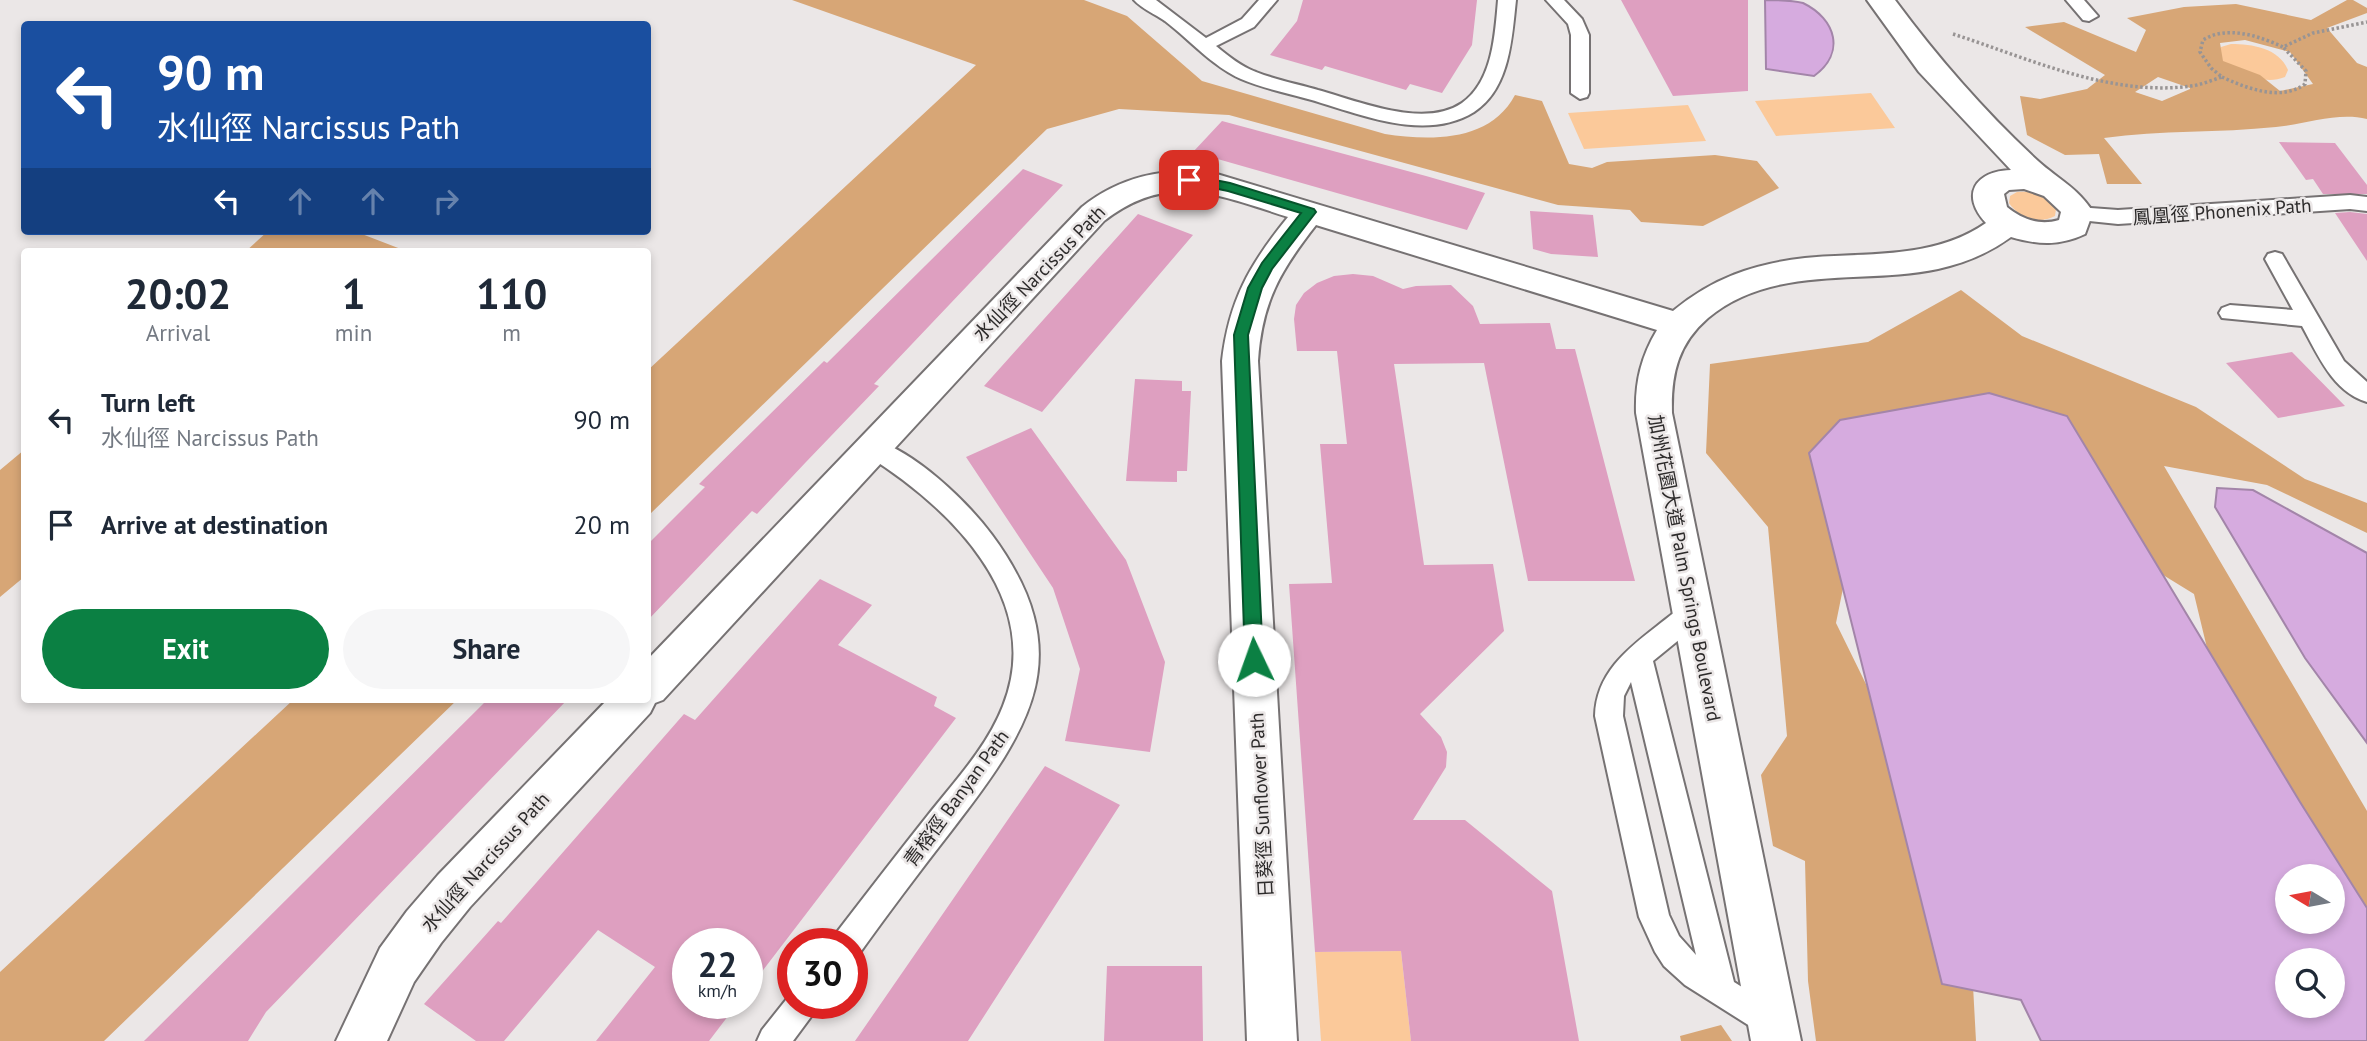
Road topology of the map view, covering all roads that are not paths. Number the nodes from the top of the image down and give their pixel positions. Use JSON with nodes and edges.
{"nodes":[{"id":1,"x":1143,"y":0,"type":"edge"},
{"id":2,"x":1268,"y":0,"type":"edge"},
{"id":3,"x":1507,"y":0,"type":"edge"},
{"id":4,"x":1555,"y":0,"type":"edge"},
{"id":5,"x":1881,"y":0,"type":"edge"},
{"id":6,"x":2075,"y":0,"type":"edge"},
{"id":7,"x":2089,"y":16,"type":"dead end"},
{"id":8,"x":1203,"y":45,"type":"junction"},
{"id":9,"x":1929,"y":66,"type":"junction"},
{"id":10,"x":1580,"y":93,"type":"dead end"},
{"id":11,"x":2056,"y":189,"type":"junction"},
{"id":12,"x":1988,"y":190,"type":"junction"},
{"id":13,"x":2367,"y":204,"type":"edge"},
{"id":14,"x":1309,"y":212,"type":"junction"},
{"id":15,"x":2077,"y":214,"type":"junction"},
{"id":16,"x":2008,"y":223,"type":"junction"},
{"id":17,"x":2275,"y":259,"type":"dead end"},
{"id":18,"x":2230,"y":313,"type":"dead end"},
{"id":19,"x":2309,"y":318,"type":"junction"},
{"id":20,"x":1679,"y":325,"type":"junction"},
{"id":21,"x":2367,"y":394,"type":"edge"},
{"id":22,"x":873,"y":448,"type":"junction"},
{"id":23,"x":1693,"y":613,"type":"junction"},
{"id":24,"x":1639,"y":659,"type":"junction"},
{"id":25,"x":651,"y":684,"type":"edge"},
{"id":26,"x":632,"y":703,"type":"edge"},
{"id":27,"x":859,"y":928,"type":"edge"},
{"id":28,"x":1720,"y":990,"type":"junction"},
{"id":29,"x":790,"y":1019,"type":"edge"},
{"id":30,"x":1774,"y":1033,"type":"edge"},
{"id":31,"x":361,"y":1041,"type":"edge"},
{"id":32,"x":773,"y":1041,"type":"edge"},
{"id":33,"x":1272,"y":1041,"type":"edge"}],
"edges":[{"from":1,"to":8,"type":"lane"},
{"from":2,"to":8,"type":"lane"},
{"from":3,"to":8,"type":"lane"},
{"from":4,"to":10,"type":"lane"},
{"from":5,"to":9,"type":"street"},
{"from":6,"to":7,"type":"lane"},
{"from":9,"to":11,"type":"street"},
{"from":9,"to":12,"type":"street"},
{"from":11,"to":12,"type":"street"},
{"from":11,"to":15,"type":"street"},
{"from":12,"to":16,"type":"street"},
{"from":13,"to":15,"type":"lane","name":"鳳凰徑 Phonenix Path"},
{"from":14,"to":20,"type":"street","name":"水仙徑 Narcissus Path"},
{"from":14,"to":22,"type":"street","name":"水仙徑 Narcissus Path"},
{"from":14,"to":33,"type":"street","name":"日葵徑 Sunflower Path"},
{"from":15,"to":16,"type":"street"},
{"from":16,"to":20,"type":"street","name":"加州花園大道 Palm Springs Boulevard"},
{"from":17,"to":19,"type":"lane"},
{"from":18,"to":19,"type":"lane"},
{"from":19,"to":21,"type":"lane"},
{"from":20,"to":23,"type":"street","name":"加州花園大道 Palm Springs Boulevard"},
{"from":22,"to":25,"type":"street","name":"水仙徑 Narcissus Path"},
{"from":22,"to":27,"type":"lane","name":"青榕徑 Banyan Path"},
{"from":23,"to":24,"type":"lane"},
{"from":23,"to":30,"type":"street","name":"加州花園大道 Palm Springs Boulevard"},
{"from":24,"to":28,"type":"lane"},
{"from":24,"to":28,"type":"lane"},
{"from":26,"to":31,"type":"street","name":"水仙徑 Narcissus Path"},
{"from":28,"to":30,"type":"lane"},
{"from":29,"to":32,"type":"lane"}]}
